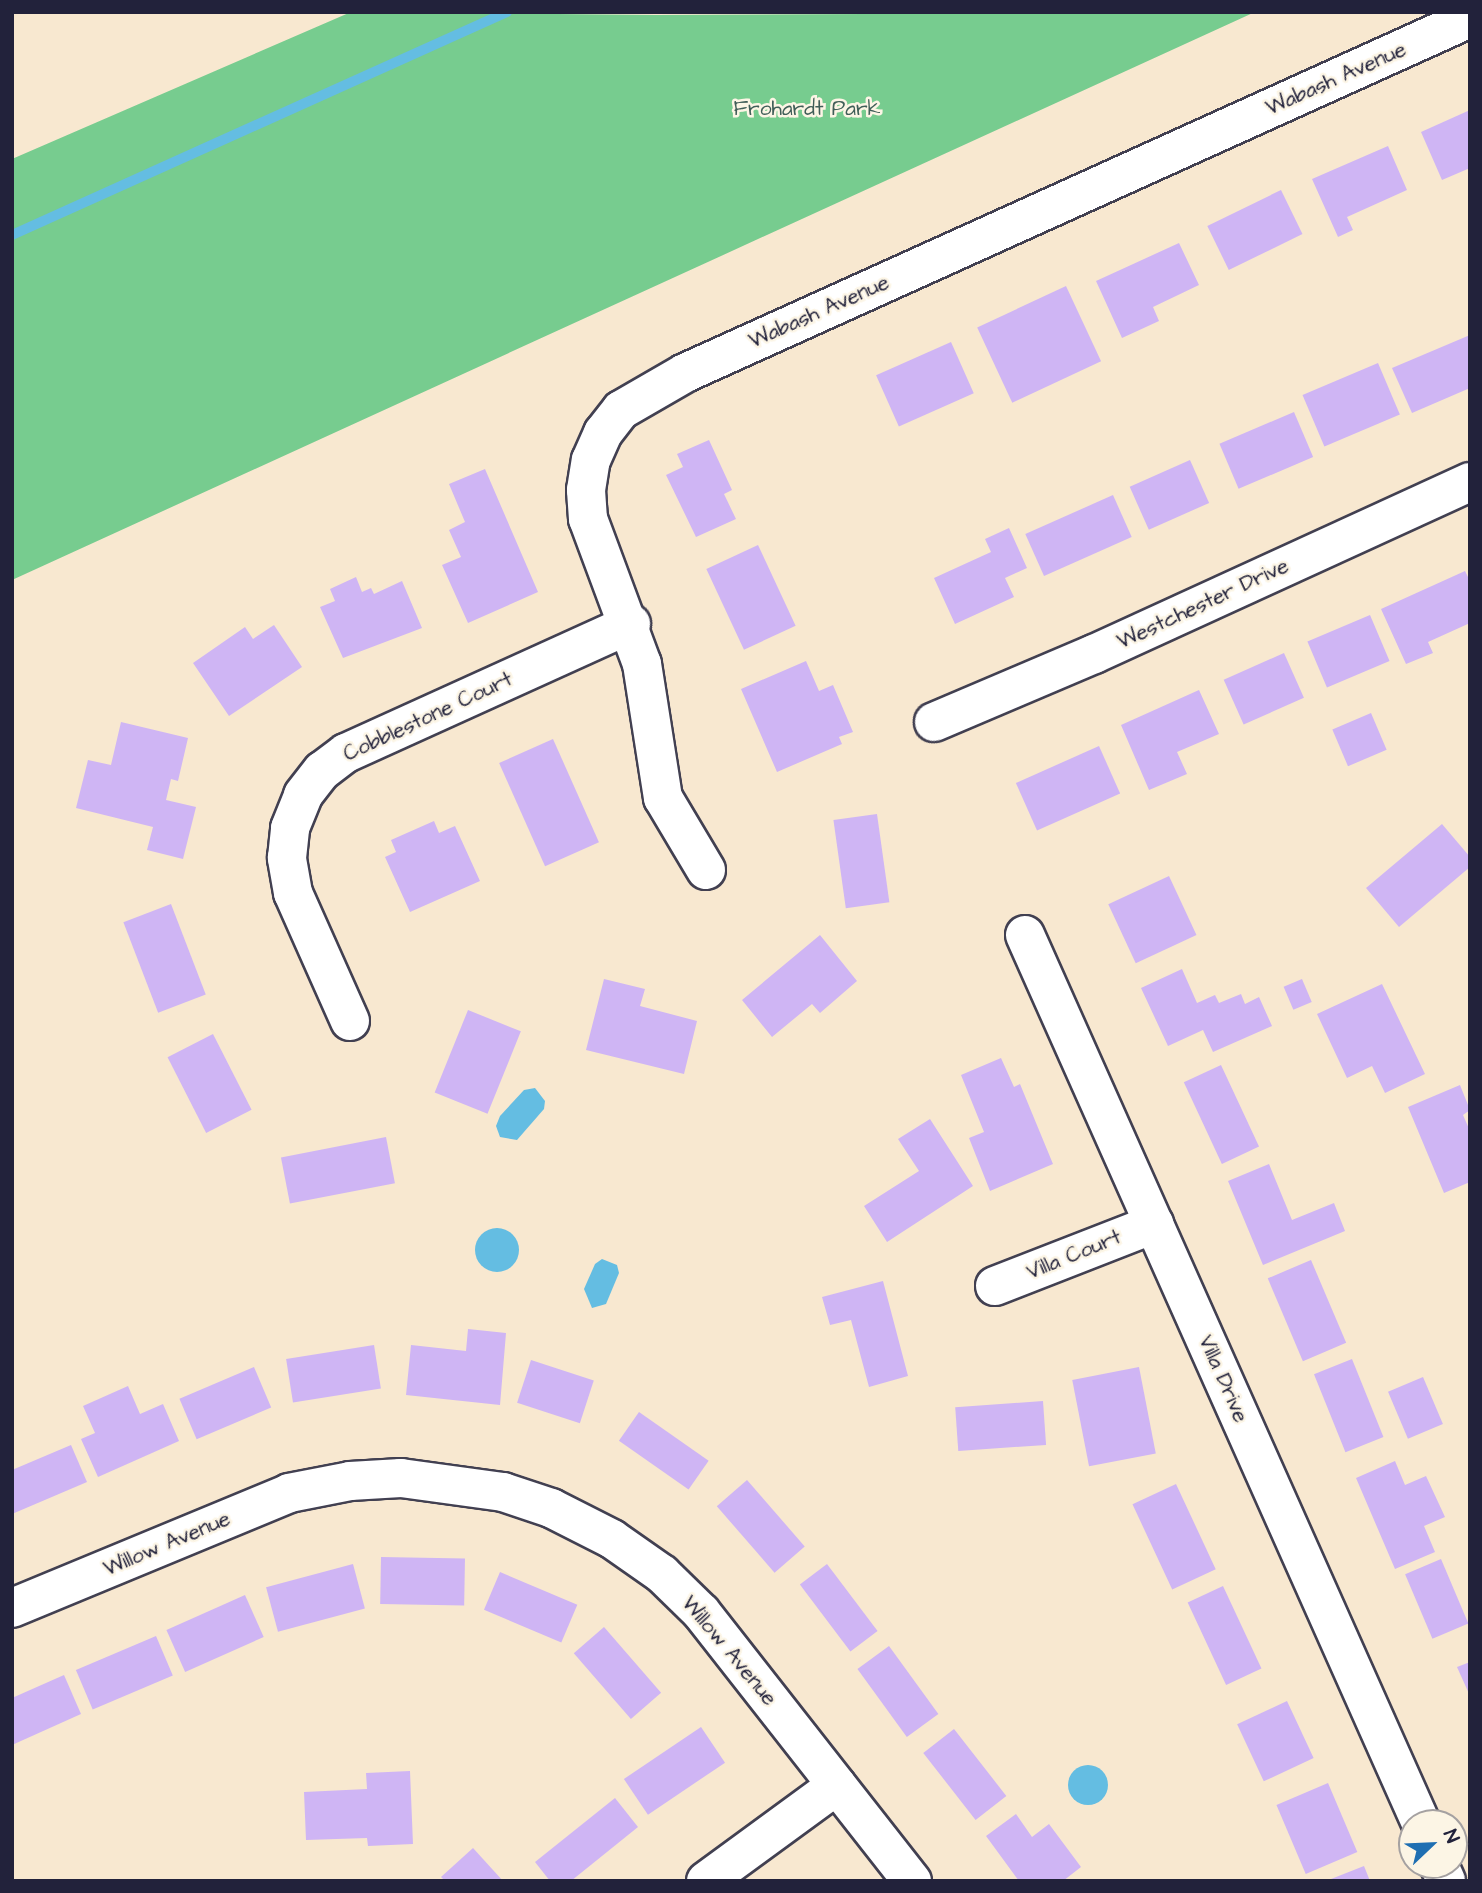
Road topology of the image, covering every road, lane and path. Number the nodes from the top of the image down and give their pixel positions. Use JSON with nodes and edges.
{"nodes":[{"id":1,"x":1470,"y":18,"type":"edge"},
{"id":2,"x":1470,"y":482,"type":"edge"},
{"id":3,"x":631,"y":624,"type":"junction"},
{"id":4,"x":934,"y":722,"type":"dead end"},
{"id":5,"x":706,"y":870,"type":"dead end"},
{"id":6,"x":1026,"y":935,"type":"dead end"},
{"id":7,"x":350,"y":1021,"type":"dead end"},
{"id":8,"x":1154,"y":1224,"type":"junction"},
{"id":9,"x":995,"y":1286,"type":"dead end"},
{"id":10,"x":12,"y":1608,"type":"edge"},
{"id":11,"x":837,"y":1785,"type":"junction"},
{"id":12,"x":1415,"y":1809,"type":"edge"},
{"id":13,"x":706,"y":1881,"type":"edge"},
{"id":14,"x":912,"y":1881,"type":"edge"}],
"edges":[{"from":1,"to":3,"type":"street","name":"Wabash Avenue"},
{"from":2,"to":4,"type":"street","name":"Westchester Drive"},
{"from":3,"to":5,"type":"street","name":"Wabash Avenue"},
{"from":3,"to":7,"type":"street","name":"Cobblestone Court"},
{"from":6,"to":8,"type":"street","name":"Villa Drive"},
{"from":8,"to":9,"type":"street","name":"Villa Court"},
{"from":8,"to":12,"type":"street","name":"Villa Drive"},
{"from":10,"to":11,"type":"street","name":"Willow Avenue"},
{"from":11,"to":13,"type":"street"},
{"from":11,"to":14,"type":"street","name":"Willow Avenue"}]}
